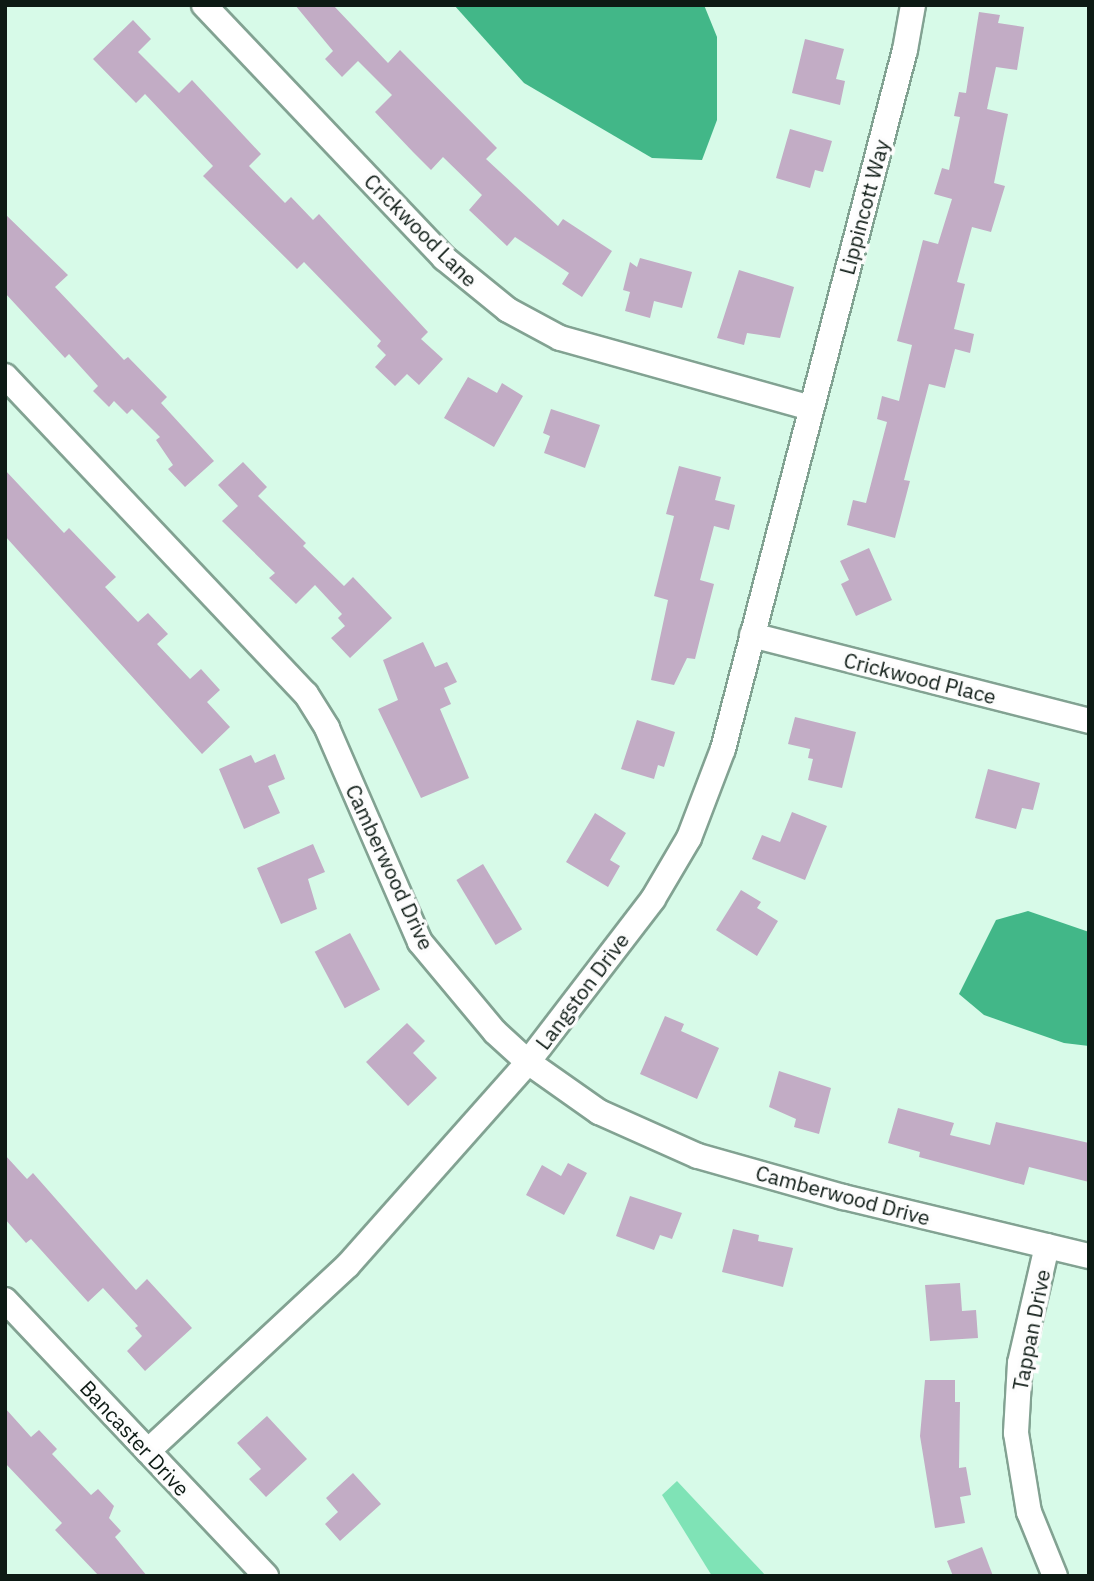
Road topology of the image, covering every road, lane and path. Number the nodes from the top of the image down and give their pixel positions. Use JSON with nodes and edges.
{"nodes":[{"id":1,"x":204,"y":5,"type":"edge"},
{"id":2,"x":913,"y":5,"type":"edge"},
{"id":3,"x":5,"y":376,"type":"edge"},
{"id":4,"x":811,"y":408,"type":"junction"},
{"id":5,"x":752,"y":635,"type":"junction"},
{"id":6,"x":1089,"y":721,"type":"edge"},
{"id":7,"x":528,"y":1062,"type":"junction"},
{"id":8,"x":1047,"y":1247,"type":"junction"},
{"id":9,"x":1089,"y":1256,"type":"edge"},
{"id":10,"x":5,"y":1300,"type":"edge"},
{"id":11,"x":148,"y":1451,"type":"junction"},
{"id":12,"x":265,"y":1576,"type":"edge"},
{"id":13,"x":1055,"y":1576,"type":"edge"}],
"edges":[{"from":1,"to":4,"type":"street","name":"Crickwood Lane"},
{"from":2,"to":4,"type":"street","name":"Lippincott Way"},
{"from":3,"to":7,"type":"street","name":"Camberwood Drive"},
{"from":4,"to":5,"type":"street","name":"Langston Drive"},
{"from":5,"to":6,"type":"street","name":"Crickwood Place"},
{"from":5,"to":7,"type":"street","name":"Langston Drive"},
{"from":7,"to":8,"type":"street","name":"Camberwood Drive"},
{"from":7,"to":11,"type":"street","name":"Langston Drive"},
{"from":8,"to":9,"type":"street","name":"Camberwood Drive"},
{"from":8,"to":13,"type":"street","name":"Tappan Drive"},
{"from":10,"to":11,"type":"street","name":"Bancaster Drive"},
{"from":11,"to":12,"type":"street","name":"Bancaster Drive"}]}
